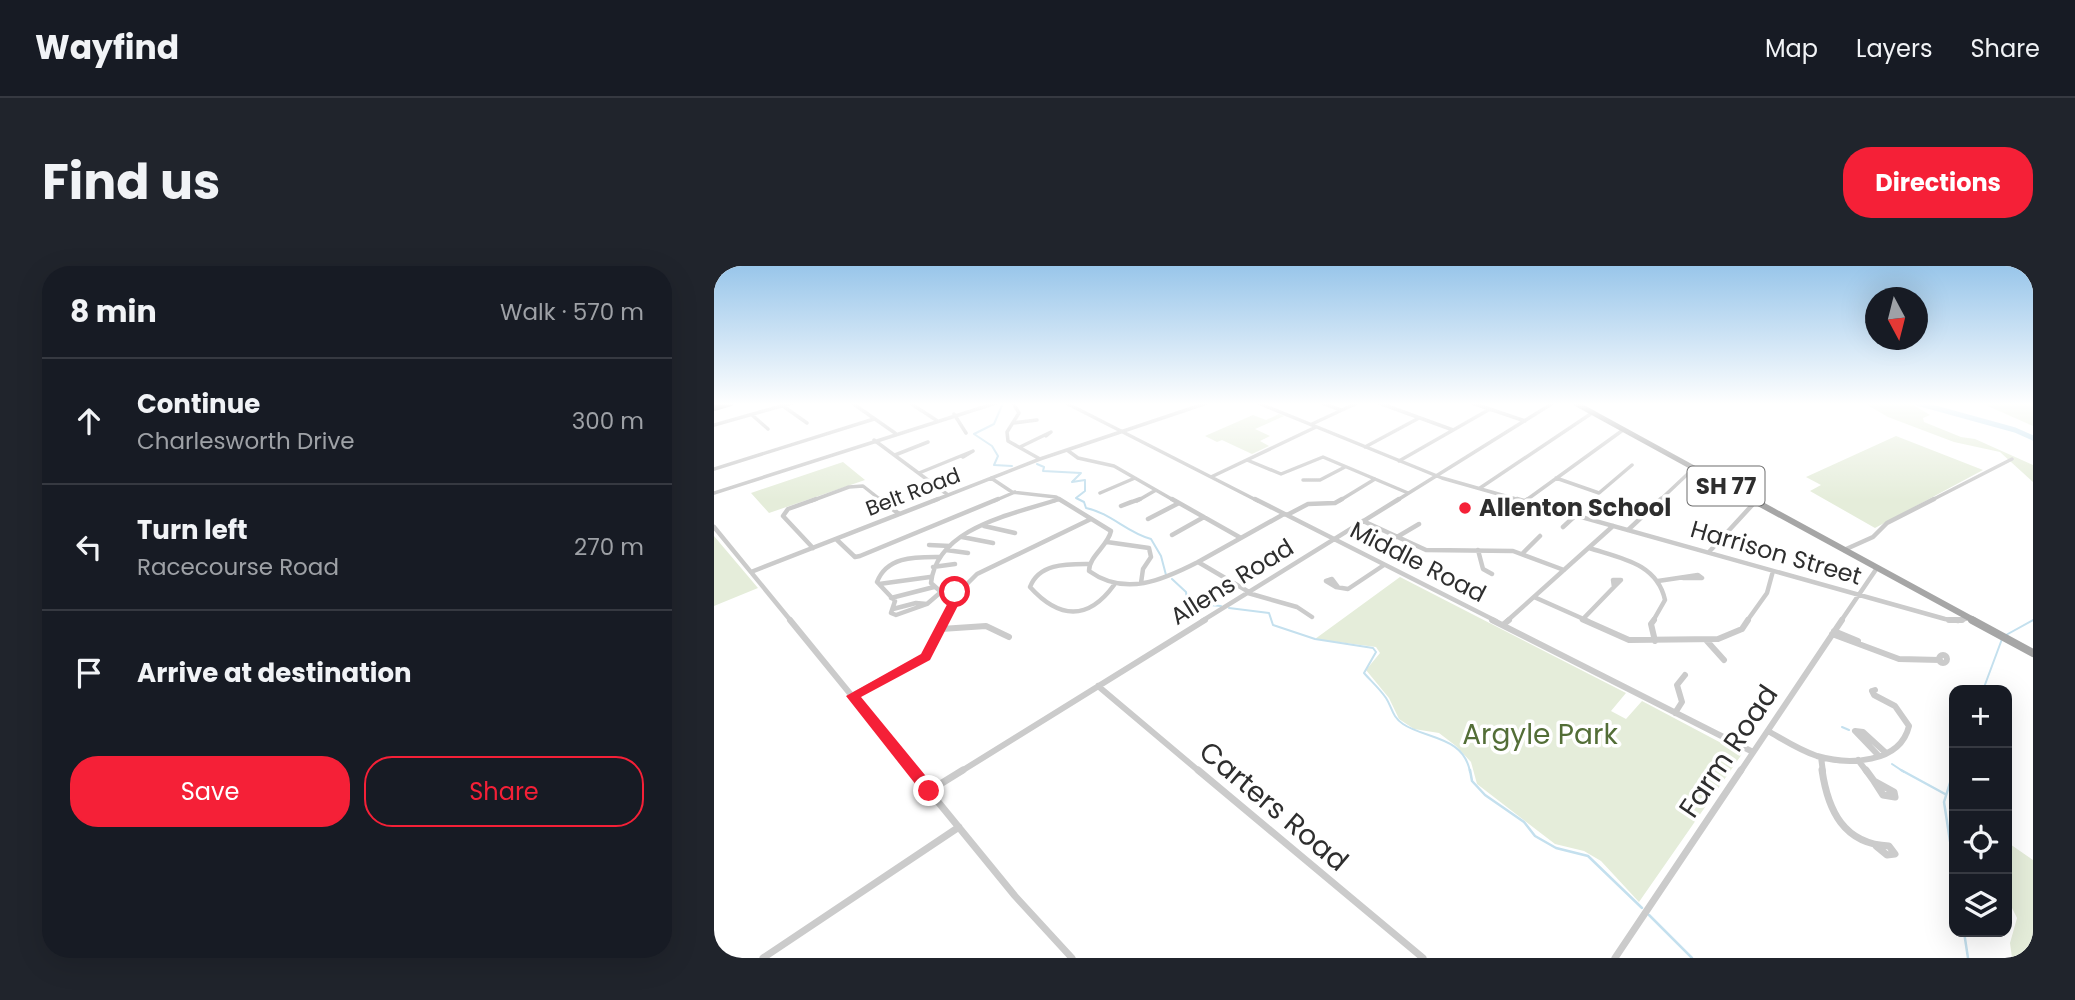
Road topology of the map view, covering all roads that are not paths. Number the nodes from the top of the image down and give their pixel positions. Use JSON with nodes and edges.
{"nodes":[{"id":1,"x":822,"y":435,"type":"edge"},
{"id":2,"x":888,"y":435,"type":"edge"},
{"id":3,"x":1007,"y":435,"type":"edge"},
{"id":4,"x":1110,"y":435,"type":"edge"},
{"id":5,"x":1130,"y":435,"type":"edge"},
{"id":6,"x":1296,"y":435,"type":"edge"},
{"id":7,"x":1337,"y":435,"type":"edge"},
{"id":8,"x":1387,"y":435,"type":"edge"},
{"id":9,"x":1444,"y":435,"type":"edge"},
{"id":10,"x":1502,"y":435,"type":"edge"},
{"id":11,"x":1559,"y":435,"type":"edge"},
{"id":12,"x":1616,"y":435,"type":"edge"},
{"id":13,"x":1633,"y":435,"type":"edge"},
{"id":14,"x":1045,"y":436,"type":"dead end"},
{"id":15,"x":874,"y":440,"type":"junction"},
{"id":16,"x":928,"y":442,"type":"dead end"},
{"id":17,"x":1020,"y":447,"type":"junction"},
{"id":18,"x":1365,"y":447,"type":"junction"},
{"id":19,"x":1067,"y":450,"type":"junction"},
{"id":20,"x":895,"y":455,"type":"junction"},
{"id":21,"x":963,"y":457,"type":"dead end"},
{"id":22,"x":1040,"y":459,"type":"junction"},
{"id":23,"x":2012,"y":459,"type":"dead end"},
{"id":24,"x":1247,"y":460,"type":"junction"},
{"id":25,"x":1399,"y":461,"type":"junction"},
{"id":26,"x":1632,"y":466,"type":"dead end"},
{"id":27,"x":1345,"y":467,"type":"junction"},
{"id":28,"x":1695,"y":468,"type":"junction"},
{"id":29,"x":714,"y":469,"type":"edge"},
{"id":30,"x":919,"y":473,"type":"junction"},
{"id":31,"x":1436,"y":476,"type":"junction"},
{"id":32,"x":1211,"y":477,"type":"junction"},
{"id":33,"x":991,"y":478,"type":"junction"},
{"id":34,"x":1135,"y":478,"type":"junction"},
{"id":35,"x":1556,"y":478,"type":"junction"},
{"id":36,"x":1375,"y":479,"type":"junction"},
{"id":37,"x":1303,"y":480,"type":"dead end"},
{"id":38,"x":1480,"y":488,"type":"junction"},
{"id":39,"x":1106,"y":490,"type":"dead end"},
{"id":40,"x":1156,"y":490,"type":"junction"},
{"id":41,"x":714,"y":492,"type":"edge"},
{"id":42,"x":1015,"y":492,"type":"junction"},
{"id":43,"x":1408,"y":494,"type":"junction"},
{"id":44,"x":948,"y":495,"type":"junction"},
{"id":45,"x":1059,"y":499,"type":"junction"},
{"id":46,"x":1525,"y":501,"type":"junction"},
{"id":47,"x":1131,"y":502,"type":"dead end"},
{"id":48,"x":1755,"y":502,"type":"junction"},
{"id":49,"x":1179,"y":503,"type":"junction"},
{"id":50,"x":1537,"y":504,"type":"junction"},
{"id":51,"x":899,"y":514,"type":"junction"},
{"id":52,"x":1285,"y":515,"type":"junction"},
{"id":53,"x":1576,"y":515,"type":"junction"},
{"id":54,"x":1521,"y":516,"type":"dead end"},
{"id":55,"x":1204,"y":517,"type":"junction"},
{"id":56,"x":1091,"y":519,"type":"junction"},
{"id":57,"x":1148,"y":519,"type":"dead end"},
{"id":58,"x":1363,"y":521,"type":"junction"},
{"id":59,"x":1419,"y":524,"type":"dead end"},
{"id":60,"x":983,"y":526,"type":"junction"},
{"id":61,"x":1614,"y":526,"type":"junction"},
{"id":62,"x":714,"y":527,"type":"edge"},
{"id":63,"x":1563,"y":527,"type":"dead end"},
{"id":64,"x":1628,"y":530,"type":"junction"},
{"id":65,"x":1015,"y":533,"type":"dead end"},
{"id":66,"x":1172,"y":535,"type":"dead end"},
{"id":67,"x":1540,"y":536,"type":"dead end"},
{"id":68,"x":962,"y":537,"type":"junction"},
{"id":69,"x":1397,"y":537,"type":"junction"},
{"id":70,"x":1241,"y":538,"type":"junction"},
{"id":71,"x":836,"y":539,"type":"junction"},
{"id":72,"x":1334,"y":539,"type":"junction"},
{"id":73,"x":1107,"y":542,"type":"junction"},
{"id":74,"x":993,"y":543,"type":"dead end"},
{"id":75,"x":929,"y":545,"type":"dead end"},
{"id":76,"x":813,"y":548,"type":"junction"},
{"id":77,"x":948,"y":548,"type":"junction"},
{"id":78,"x":1589,"y":548,"type":"junction"},
{"id":79,"x":1478,"y":550,"type":"junction"},
{"id":80,"x":1844,"y":550,"type":"junction"},
{"id":81,"x":1709,"y":552,"type":"junction"},
{"id":82,"x":968,"y":553,"type":"dead end"},
{"id":83,"x":1523,"y":553,"type":"junction"},
{"id":84,"x":939,"y":558,"type":"junction"},
{"id":85,"x":1198,"y":562,"type":"junction"},
{"id":86,"x":955,"y":564,"type":"dead end"},
{"id":87,"x":1089,"y":564,"type":"junction"},
{"id":88,"x":1384,"y":565,"type":"junction"},
{"id":89,"x":933,"y":567,"type":"junction"},
{"id":90,"x":1877,"y":568,"type":"junction"},
{"id":91,"x":1564,"y":570,"type":"junction"},
{"id":92,"x":1773,"y":570,"type":"junction"},
{"id":93,"x":751,"y":572,"type":"junction"},
{"id":94,"x":1492,"y":574,"type":"dead end"},
{"id":95,"x":930,"y":577,"type":"junction"},
{"id":96,"x":1683,"y":578,"type":"dead end"},
{"id":97,"x":1658,"y":581,"type":"junction"},
{"id":98,"x":1141,"y":583,"type":"junction"},
{"id":99,"x":879,"y":584,"type":"junction"},
{"id":100,"x":1114,"y":585,"type":"junction"},
{"id":101,"x":934,"y":587,"type":"junction"},
{"id":102,"x":1338,"y":587,"type":"dead end"},
{"id":103,"x":1614,"y":587,"type":"dead end"},
{"id":104,"x":941,"y":592,"type":"junction"},
{"id":105,"x":960,"y":592,"type":"junction"},
{"id":106,"x":1248,"y":592,"type":"junction"},
{"id":107,"x":1858,"y":594,"type":"junction"},
{"id":108,"x":1534,"y":597,"type":"junction"},
{"id":109,"x":891,"y":598,"type":"junction"},
{"id":110,"x":1312,"y":617,"type":"dead end"},
{"id":111,"x":1968,"y":618,"type":"junction"},
{"id":112,"x":1582,"y":620,"type":"junction"},
{"id":113,"x":1503,"y":625,"type":"junction"},
{"id":114,"x":941,"y":629,"type":"junction"},
{"id":115,"x":1833,"y":632,"type":"junction"},
{"id":116,"x":1009,"y":637,"type":"dead end"},
{"id":117,"x":1706,"y":640,"type":"junction"},
{"id":118,"x":1655,"y":641,"type":"junction"},
{"id":119,"x":2033,"y":653,"type":"edge"},
{"id":120,"x":1724,"y":660,"type":"dead end"},
{"id":121,"x":1940,"y":660,"type":"dead end"},
{"id":122,"x":1685,"y":675,"type":"dead end"},
{"id":123,"x":1098,"y":686,"type":"junction"},
{"id":124,"x":852,"y":696,"type":"junction"},
{"id":125,"x":1889,"y":699,"type":"dead end"},
{"id":126,"x":1675,"y":713,"type":"junction"},
{"id":127,"x":1768,"y":731,"type":"junction"},
{"id":128,"x":1753,"y":752,"type":"junction"},
{"id":129,"x":1822,"y":757,"type":"junction"},
{"id":130,"x":1858,"y":760,"type":"junction"},
{"id":131,"x":1874,"y":781,"type":"dead end"},
{"id":132,"x":929,"y":791,"type":"junction"},
{"id":133,"x":959,"y":827,"type":"junction"},
{"id":134,"x":1876,"y":846,"type":"dead end"},
{"id":135,"x":763,"y":958,"type":"edge"},
{"id":136,"x":1072,"y":958,"type":"edge"},
{"id":137,"x":1423,"y":958,"type":"edge"},
{"id":138,"x":1615,"y":958,"type":"edge"}],
"edges":[{"from":1,"to":29,"type":"street"},
{"from":2,"to":15,"type":"street"},
{"from":3,"to":17,"type":"street"},
{"from":4,"to":19,"type":"street","name":"Belt Road"},
{"from":5,"to":32,"type":"street","name":"Middle Road"},
{"from":6,"to":24,"type":"street"},
{"from":7,"to":18,"type":"street","name":"Harrison Street"},
{"from":8,"to":18,"type":"street"},
{"from":9,"to":25,"type":"street"},
{"from":10,"to":31,"type":"street","name":"Allens Road"},
{"from":11,"to":38,"type":"street"},
{"from":12,"to":35,"type":"street"},
{"from":13,"to":28,"type":"main road","number":"SH 77"},
{"from":14,"to":17,"type":"street"},
{"from":15,"to":20,"type":"street"},
{"from":15,"to":41,"type":"street"},
{"from":16,"to":20,"type":"street"},
{"from":17,"to":22,"type":"street"},
{"from":18,"to":25,"type":"street","name":"Harrison Street"},
{"from":19,"to":22,"type":"street","name":"Belt Road"},
{"from":19,"to":34,"type":"street"},
{"from":20,"to":30,"type":"street"},
{"from":21,"to":30,"type":"street"},
{"from":22,"to":33,"type":"street","name":"Belt Road"},
{"from":23,"to":80,"type":"street"},
{"from":24,"to":27,"type":"street"},
{"from":24,"to":32,"type":"street"},
{"from":25,"to":31,"type":"street","name":"Harrison Street"},
{"from":26,"to":35,"type":"street"},
{"from":27,"to":36,"type":"street"},
{"from":27,"to":37,"type":"street"},
{"from":28,"to":48,"type":"main road","number":"SH 77"},
{"from":28,"to":64,"type":"street"},
{"from":30,"to":44,"type":"street"},
{"from":31,"to":38,"type":"street","name":"Harrison Street"},
{"from":31,"to":43,"type":"street","name":"Allens Road"},
{"from":32,"to":52,"type":"street","name":"Middle Road"},
{"from":33,"to":42,"type":"street"},
{"from":33,"to":44,"type":"street","name":"Belt Road"},
{"from":34,"to":39,"type":"street"},
{"from":34,"to":40,"type":"street"},
{"from":35,"to":46,"type":"street"},
{"from":36,"to":43,"type":"street"},
{"from":36,"to":52,"type":"street"},
{"from":38,"to":46,"type":"street","name":"Harrison Street"},
{"from":40,"to":47,"type":"street"},
{"from":40,"to":49,"type":"street"},
{"from":42,"to":45,"type":"street"},
{"from":42,"to":71,"type":"street"},
{"from":43,"to":58,"type":"street","name":"Allens Road"},
{"from":44,"to":51,"type":"street","name":"Belt Road"},
{"from":45,"to":56,"type":"street"},
{"from":45,"to":60,"type":"street"},
{"from":46,"to":50,"type":"street","name":"Harrison Street"},
{"from":48,"to":80,"type":"main road","number":"SH 77"},
{"from":48,"to":81,"type":"street"},
{"from":49,"to":55,"type":"street"},
{"from":49,"to":57,"type":"street"},
{"from":50,"to":53,"type":"street","name":"Harrison Street"},
{"from":50,"to":54,"type":"street"},
{"from":51,"to":71,"type":"street","name":"Belt Road"},
{"from":51,"to":76,"type":"street"},
{"from":52,"to":70,"type":"street"},
{"from":52,"to":72,"type":"street","name":"Middle Road"},
{"from":53,"to":61,"type":"street","name":"Harrison Street"},
{"from":53,"to":63,"type":"street"},
{"from":55,"to":66,"type":"street"},
{"from":55,"to":70,"type":"street"},
{"from":56,"to":73,"type":"street"},
{"from":56,"to":105,"type":"street"},
{"from":58,"to":69,"type":"street"},
{"from":58,"to":72,"type":"street","name":"Allens Road"},
{"from":59,"to":69,"type":"street"},
{"from":60,"to":65,"type":"street"},
{"from":60,"to":68,"type":"street"},
{"from":61,"to":64,"type":"street","name":"Harrison Street"},
{"from":61,"to":78,"type":"street"},
{"from":62,"to":93,"type":"street"},
{"from":64,"to":81,"type":"street","name":"Harrison Street"},
{"from":67,"to":83,"type":"street"},
{"from":68,"to":74,"type":"street"},
{"from":68,"to":77,"type":"street"},
{"from":69,"to":79,"type":"street"},
{"from":70,"to":85,"type":"street"},
{"from":71,"to":76,"type":"street","name":"Belt Road"},
{"from":72,"to":88,"type":"street","name":"Middle Road"},
{"from":72,"to":106,"type":"street","name":"Allens Road"},
{"from":73,"to":87,"type":"street"},
{"from":73,"to":98,"type":"street"},
{"from":75,"to":77,"type":"street"},
{"from":76,"to":93,"type":"street","name":"Belt Road"},
{"from":77,"to":82,"type":"street"},
{"from":77,"to":84,"type":"street"},
{"from":78,"to":91,"type":"street"},
{"from":78,"to":97,"type":"street"},
{"from":79,"to":83,"type":"street"},
{"from":79,"to":94,"type":"street"},
{"from":80,"to":90,"type":"main road","number":"SH 77"},
{"from":81,"to":92,"type":"street","name":"Harrison Street"},
{"from":83,"to":91,"type":"street"},
{"from":84,"to":89,"type":"street"},
{"from":84,"to":99,"type":"street"},
{"from":85,"to":98,"type":"street"},
{"from":85,"to":106,"type":"street"},
{"from":86,"to":89,"type":"street"},
{"from":87,"to":100,"type":"street"},
{"from":87,"to":100,"type":"street"},
{"from":88,"to":102,"type":"street"},
{"from":88,"to":113,"type":"street","name":"Middle Road"},
{"from":89,"to":95,"type":"street"},
{"from":90,"to":107,"type":"street","name":"Farm Road"},
{"from":90,"to":111,"type":"main road","number":"SH 77"},
{"from":91,"to":108,"type":"street"},
{"from":92,"to":107,"type":"street","name":"Harrison Street"},
{"from":92,"to":117,"type":"street"},
{"from":93,"to":124,"type":"street"},
{"from":95,"to":99,"type":"street"},
{"from":95,"to":101,"type":"street"},
{"from":96,"to":97,"type":"street"},
{"from":97,"to":118,"type":"street"},
{"from":98,"to":100,"type":"street"},
{"from":99,"to":109,"type":"street"},
{"from":101,"to":104,"type":"street"},
{"from":101,"to":109,"type":"street"},
{"from":103,"to":112,"type":"street"},
{"from":104,"to":105,"type":"street"},
{"from":104,"to":109,"type":"street"},
{"from":105,"to":114,"type":"street"},
{"from":106,"to":110,"type":"street"},
{"from":106,"to":123,"type":"street","name":"Allens Road"},
{"from":107,"to":111,"type":"street","name":"Harrison Street"},
{"from":107,"to":115,"type":"street","name":"Farm Road"},
{"from":108,"to":112,"type":"street"},
{"from":108,"to":113,"type":"street"},
{"from":111,"to":119,"type":"main road","number":"SH 77"},
{"from":112,"to":118,"type":"street"},
{"from":113,"to":126,"type":"street","name":"Middle Road"},
{"from":114,"to":116,"type":"street"},
{"from":114,"to":124,"type":"street"},
{"from":115,"to":121,"type":"street"},
{"from":115,"to":127,"type":"street","name":"Farm Road"},
{"from":117,"to":118,"type":"street"},
{"from":117,"to":120,"type":"street"},
{"from":122,"to":126,"type":"street"},
{"from":123,"to":132,"type":"street","name":"Allens Road"},
{"from":123,"to":137,"type":"street","name":"Carters Road"},
{"from":124,"to":132,"type":"street"},
{"from":125,"to":130,"type":"street"},
{"from":126,"to":128,"type":"street","name":"Middle Road"},
{"from":127,"to":128,"type":"street","name":"Farm Road"},
{"from":127,"to":129,"type":"street"},
{"from":128,"to":138,"type":"street","name":"Farm Road"},
{"from":129,"to":130,"type":"street"},
{"from":129,"to":134,"type":"street"},
{"from":130,"to":131,"type":"street"},
{"from":132,"to":133,"type":"street"},
{"from":133,"to":135,"type":"street"},
{"from":133,"to":136,"type":"street"}]}
